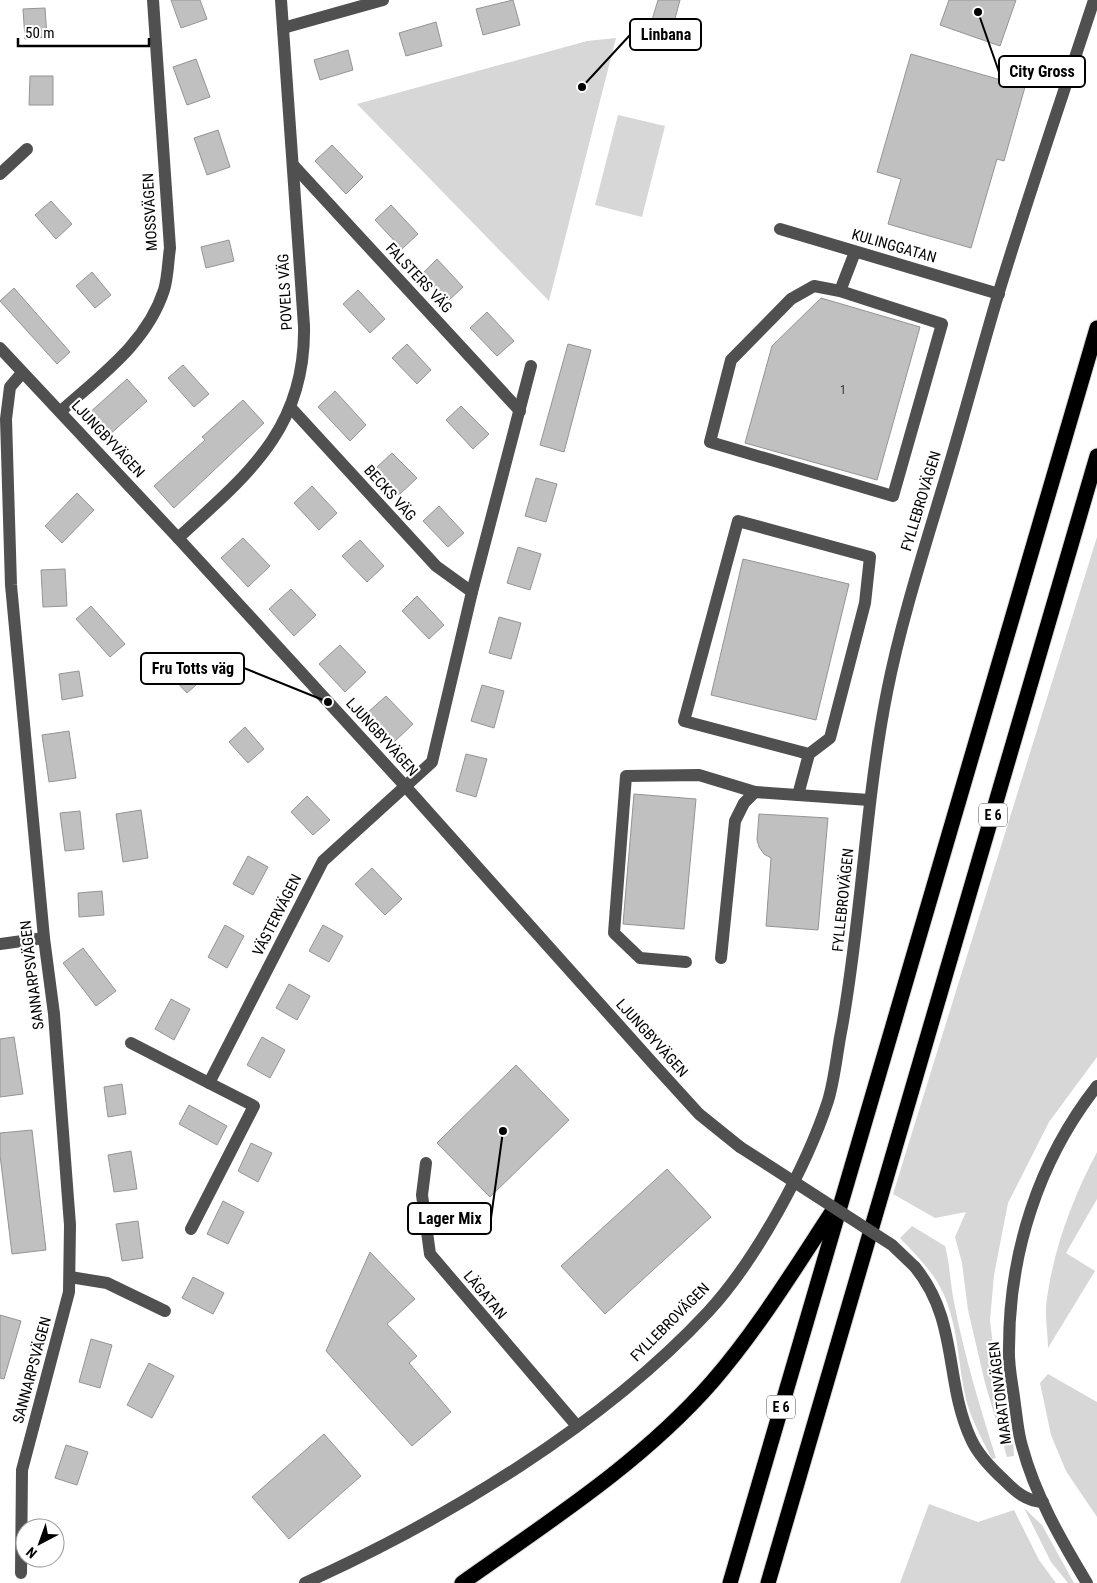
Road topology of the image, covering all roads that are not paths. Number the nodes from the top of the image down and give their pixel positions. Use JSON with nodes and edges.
{"nodes":[{"id":1,"x":152,"y":0,"type":"edge"},
{"id":2,"x":281,"y":0,"type":"edge"},
{"id":3,"x":383,"y":0,"type":"edge"},
{"id":4,"x":1094,"y":0,"type":"edge"},
{"id":5,"x":283,"y":28,"type":"junction"},
{"id":6,"x":28,"y":149,"type":"dead end"},
{"id":7,"x":294,"y":166,"type":"junction"},
{"id":8,"x":0,"y":174,"type":"edge"},
{"id":9,"x":780,"y":229,"type":"dead end"},
{"id":10,"x":854,"y":252,"type":"junction"},
{"id":11,"x":840,"y":291,"type":"junction"},
{"id":12,"x":999,"y":294,"type":"junction"},
{"id":13,"x":1097,"y":328,"type":"edge"},
{"id":14,"x":0,"y":348,"type":"edge"},
{"id":15,"x":531,"y":366,"type":"dead end"},
{"id":16,"x":22,"y":373,"type":"junction"},
{"id":17,"x":291,"y":408,"type":"junction"},
{"id":18,"x":61,"y":411,"type":"junction"},
{"id":19,"x":520,"y":411,"type":"junction"},
{"id":20,"x":1097,"y":456,"type":"edge"},
{"id":21,"x":4,"y":461,"type":"edge"},
{"id":22,"x":178,"y":538,"type":"junction"},
{"id":23,"x":6,"y":585,"type":"edge"},
{"id":24,"x":472,"y":592,"type":"junction"},
{"id":25,"x":809,"y":754,"type":"junction"},
{"id":26,"x":406,"y":787,"type":"junction"},
{"id":27,"x":755,"y":792,"type":"junction"},
{"id":28,"x":798,"y":795,"type":"junction"},
{"id":29,"x":869,"y":800,"type":"junction"},
{"id":30,"x":44,"y":938,"type":"junction"},
{"id":31,"x":0,"y":944,"type":"edge"},
{"id":32,"x":721,"y":958,"type":"dead end"},
{"id":33,"x":686,"y":962,"type":"dead end"},
{"id":34,"x":131,"y":1044,"type":"dead end"},
{"id":35,"x":209,"y":1083,"type":"junction"},
{"id":36,"x":1097,"y":1086,"type":"edge"},
{"id":37,"x":426,"y":1163,"type":"dead end"},
{"id":38,"x":843,"y":1196,"type":"junction"},
{"id":39,"x":191,"y":1230,"type":"dead end"},
{"id":40,"x":70,"y":1277,"type":"junction"},
{"id":41,"x":165,"y":1311,"type":"dead end"},
{"id":42,"x":577,"y":1426,"type":"junction"},
{"id":43,"x":1043,"y":1502,"type":"junction"},
{"id":44,"x":21,"y":1573,"type":"dead end"},
{"id":45,"x":305,"y":1583,"type":"edge"},
{"id":46,"x":462,"y":1583,"type":"edge"},
{"id":47,"x":730,"y":1583,"type":"edge"},
{"id":48,"x":768,"y":1583,"type":"edge"},
{"id":49,"x":1087,"y":1583,"type":"edge"}],
"edges":[{"from":1,"to":18,"type":"street","name":"MOSSVÄGEN"},
{"from":2,"to":5,"type":"street","name":"POVELS VÄG"},
{"from":3,"to":5,"type":"street"},
{"from":4,"to":12,"type":"street","name":"FYLLEBROVÄGEN"},
{"from":5,"to":7,"type":"street","name":"POVELS VÄG"},
{"from":6,"to":8,"type":"street"},
{"from":7,"to":17,"type":"street","name":"POVELS VÄG"},
{"from":7,"to":19,"type":"street","name":"FALSTERS VÄG"},
{"from":9,"to":10,"type":"street","name":"KULINGGATAN"},
{"from":10,"to":11,"type":"street"},
{"from":10,"to":12,"type":"street","name":"KULINGGATAN"},
{"from":11,"to":11,"type":"street"},
{"from":12,"to":29,"type":"street","name":"FYLLEBROVÄGEN"},
{"from":13,"to":38,"type":"highway","number":"E 6"},
{"from":14,"to":16,"type":"street","name":"LJUNGBYVÄGEN"},
{"from":15,"to":19,"type":"street","name":"VÄSTERVÄGEN"},
{"from":16,"to":18,"type":"street","name":"LJUNGBYVÄGEN"},
{"from":16,"to":21,"type":"street","name":"SANNARPSVÄGEN"},
{"from":17,"to":22,"type":"street","name":"POVELS VÄG"},
{"from":17,"to":24,"type":"street","name":"BECKS VÄG"},
{"from":18,"to":22,"type":"street","name":"LJUNGBYVÄGEN"},
{"from":19,"to":24,"type":"street","name":"VÄSTERVÄGEN"},
{"from":20,"to":48,"type":"highway","number":"E 6"},
{"from":21,"to":23,"type":"street","name":"SANNARPSVÄGEN"},
{"from":22,"to":26,"type":"street","name":"LJUNGBYVÄGEN"},
{"from":23,"to":30,"type":"street","name":"SANNARPSVÄGEN"},
{"from":24,"to":26,"type":"street","name":"VÄSTERVÄGEN"},
{"from":25,"to":25,"type":"street"},
{"from":25,"to":28,"type":"street"},
{"from":26,"to":35,"type":"street","name":"VÄSTERVÄGEN"},
{"from":26,"to":43,"type":"street","name":"LJUNGBYVÄGEN","bridge":true},
{"from":27,"to":28,"type":"street"},
{"from":27,"to":32,"type":"street"},
{"from":27,"to":33,"type":"street"},
{"from":28,"to":29,"type":"street"},
{"from":29,"to":42,"type":"street","name":"FYLLEBROVÄGEN"},
{"from":30,"to":31,"type":"street"},
{"from":30,"to":40,"type":"street","name":"SANNARPSVÄGEN"},
{"from":34,"to":35,"type":"street"},
{"from":35,"to":39,"type":"street"},
{"from":36,"to":43,"type":"street","name":"MARATONVÄGEN"},
{"from":37,"to":42,"type":"street","name":"LÄGATAN"},
{"from":38,"to":46,"type":"highway"},
{"from":38,"to":47,"type":"highway","number":"E 6"},
{"from":40,"to":41,"type":"street"},
{"from":40,"to":44,"type":"street","name":"SANNARPSVÄGEN"},
{"from":42,"to":45,"type":"street","name":"FYLLEBROVÄGEN"},
{"from":43,"to":49,"type":"street","name":"MARATONVÄGEN"}]}
